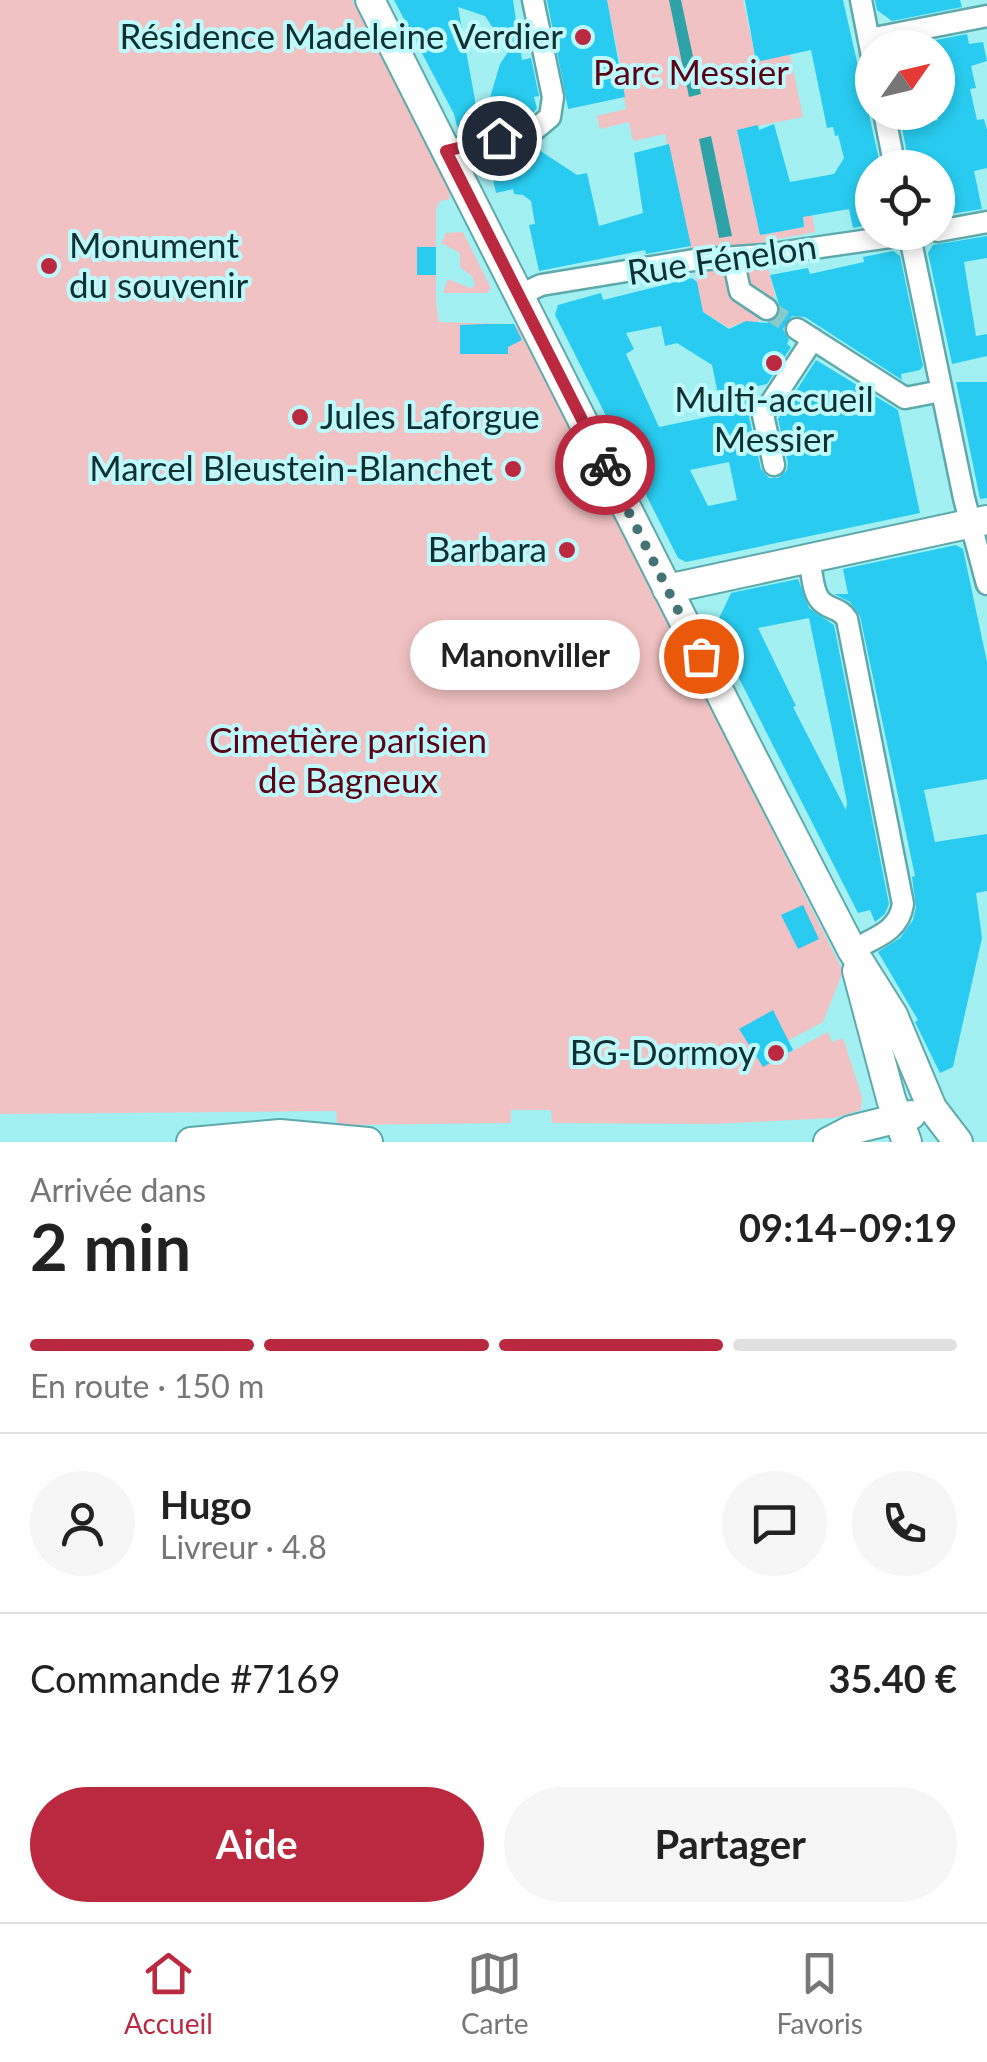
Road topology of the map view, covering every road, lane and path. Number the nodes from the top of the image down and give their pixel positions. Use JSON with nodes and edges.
{"nodes":[{"id":1,"x":370,"y":0,"type":"edge"},
{"id":2,"x":533,"y":0,"type":"edge"},
{"id":3,"x":861,"y":0,"type":"edge"},
{"id":4,"x":987,"y":16,"type":"edge"},
{"id":5,"x":867,"y":30,"type":"edge"},
{"id":6,"x":936,"y":30,"type":"edge"},
{"id":7,"x":446,"y":151,"type":"junction"},
{"id":8,"x":987,"y":222,"type":"edge"},
{"id":9,"x":955,"y":228,"type":"edge"},
{"id":10,"x":855,"y":242,"type":"edge"},
{"id":11,"x":913,"y":250,"type":"edge"},
{"id":12,"x":734,"y":258,"type":"junction"},
{"id":13,"x":520,"y":296,"type":"junction"},
{"id":14,"x":767,"y":309,"type":"tunnel mouth"},
{"id":15,"x":936,"y":392,"type":"dead end"},
{"id":16,"x":774,"y":466,"type":"dead end"},
{"id":17,"x":980,"y":521,"type":"edge"},
{"id":18,"x":809,"y":558,"type":"junction"},
{"id":19,"x":987,"y":584,"type":"edge"},
{"id":20,"x":667,"y":588,"type":"junction"},
{"id":21,"x":852,"y":950,"type":"junction"},
{"id":22,"x":932,"y":1108,"type":"junction"},
{"id":23,"x":902,"y":1131,"type":"edge"},
{"id":24,"x":191,"y":1142,"type":"edge"},
{"id":25,"x":368,"y":1142,"type":"edge"},
{"id":26,"x":828,"y":1142,"type":"edge"},
{"id":27,"x":958,"y":1142,"type":"edge"}],
"edges":[{"from":1,"to":7,"type":"main road"},
{"from":2,"to":7,"type":"street"},
{"from":3,"to":5,"type":"street"},
{"from":4,"to":6,"type":"street"},
{"from":7,"to":13,"type":"main road"},
{"from":8,"to":9,"type":"street"},
{"from":10,"to":12,"type":"street","name":"Rue Fénelon"},
{"from":11,"to":17,"type":"street"},
{"from":12,"to":13,"type":"street","name":"Rue Fénelon"},
{"from":12,"to":14,"type":"street"},
{"from":13,"to":20,"type":"main road"},
{"from":15,"to":16,"type":"street"},
{"from":17,"to":18,"type":"main road"},
{"from":17,"to":19,"type":"street"},
{"from":18,"to":20,"type":"main road"},
{"from":18,"to":21,"type":"street"},
{"from":20,"to":21,"type":"main road"},
{"from":21,"to":22,"type":"main road"},
{"from":21,"to":23,"type":"main road"},
{"from":22,"to":23,"type":"main road"},
{"from":22,"to":27,"type":"main road"},
{"from":23,"to":26,"type":"main road"},
{"from":24,"to":25,"type":"main road"}]}
